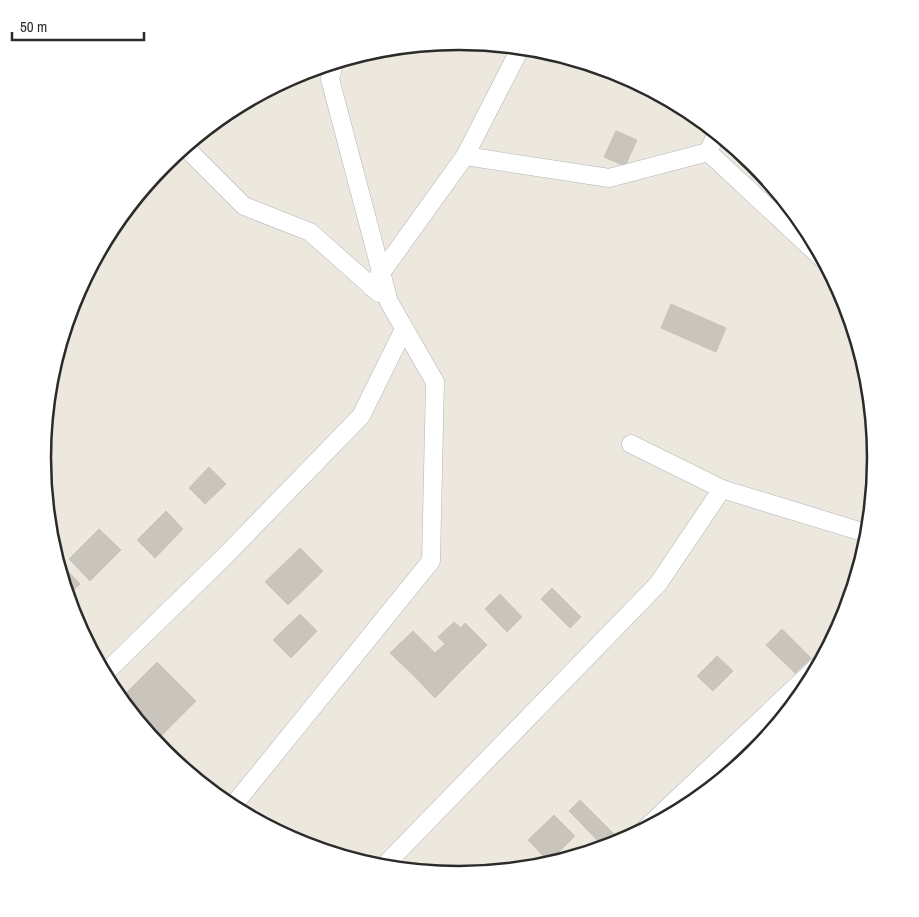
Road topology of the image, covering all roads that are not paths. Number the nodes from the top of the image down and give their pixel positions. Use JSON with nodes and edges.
{"nodes":[{"id":1,"x":517,"y":54,"type":"edge"},
{"id":2,"x":332,"y":71,"type":"edge"},
{"id":3,"x":714,"y":139,"type":"edge"},
{"id":4,"x":189,"y":152,"type":"edge"},
{"id":5,"x":708,"y":152,"type":"junction"},
{"id":6,"x":465,"y":156,"type":"junction"},
{"id":7,"x":806,"y":244,"type":"edge"},
{"id":8,"x":376,"y":280,"type":"junction"},
{"id":9,"x":404,"y":329,"type":"junction"},
{"id":10,"x":631,"y":444,"type":"dead end"},
{"id":11,"x":722,"y":489,"type":"junction"},
{"id":12,"x":861,"y":532,"type":"edge"},
{"id":13,"x":110,"y":669,"type":"edge"},
{"id":14,"x":801,"y":682,"type":"edge"},
{"id":15,"x":238,"y":801,"type":"edge"},
{"id":16,"x":662,"y":813,"type":"edge"},
{"id":17,"x":389,"y":861,"type":"edge"}],
"edges":[{"from":1,"to":6,"type":"street"},
{"from":2,"to":8,"type":"street"},
{"from":3,"to":5,"type":"street"},
{"from":4,"to":8,"type":"street"},
{"from":5,"to":6,"type":"street"},
{"from":5,"to":7,"type":"street"},
{"from":6,"to":8,"type":"street"},
{"from":8,"to":9,"type":"street"},
{"from":9,"to":13,"type":"street"},
{"from":9,"to":15,"type":"street"},
{"from":10,"to":11,"type":"street"},
{"from":11,"to":12,"type":"street"},
{"from":11,"to":17,"type":"street"},
{"from":14,"to":16,"type":"street"}]}
